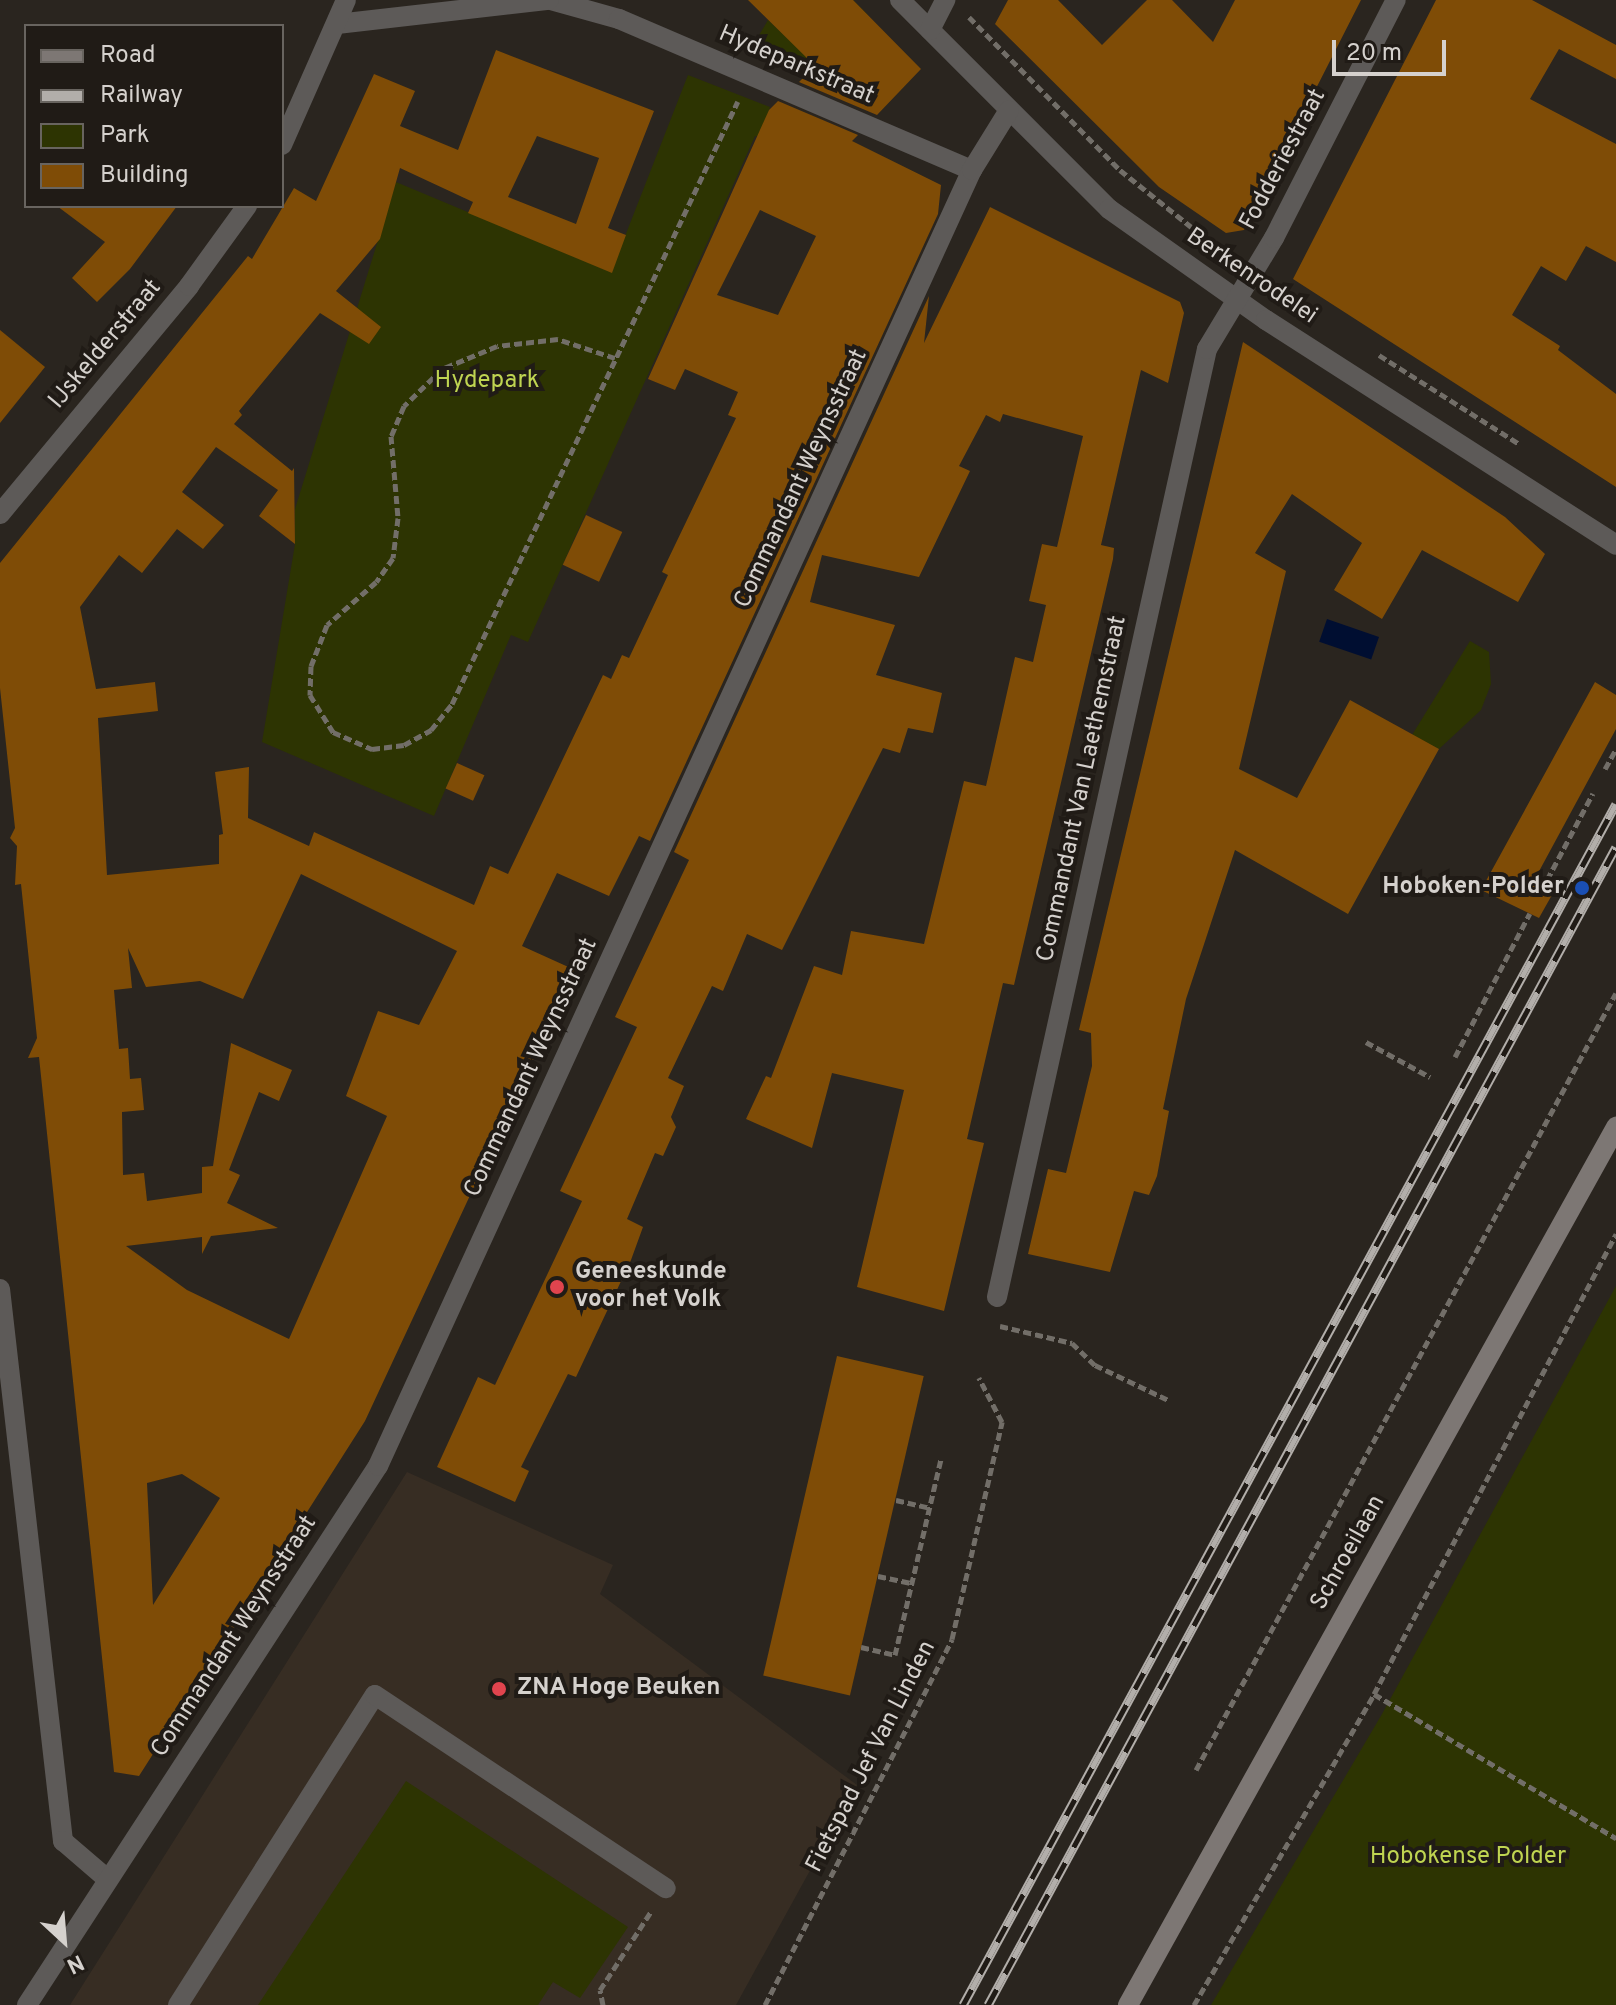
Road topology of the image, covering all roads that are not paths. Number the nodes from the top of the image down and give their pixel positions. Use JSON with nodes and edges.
{"nodes":[{"id":1,"x":346,"y":0,"type":"edge"},
{"id":2,"x":550,"y":0,"type":"edge"},
{"id":3,"x":900,"y":0,"type":"edge"},
{"id":4,"x":945,"y":0,"type":"edge"},
{"id":5,"x":1396,"y":0,"type":"edge"},
{"id":6,"x":337,"y":24,"type":"junction"},
{"id":7,"x":930,"y":30,"type":"junction"},
{"id":8,"x":1009,"y":110,"type":"junction"},
{"id":9,"x":284,"y":141,"type":"edge"},
{"id":10,"x":972,"y":170,"type":"junction"},
{"id":11,"x":246,"y":208,"type":"edge"},
{"id":12,"x":1234,"y":298,"type":"junction"},
{"id":13,"x":0,"y":514,"type":"edge"},
{"id":14,"x":1616,"y":545,"type":"edge"},
{"id":15,"x":1616,"y":1127,"type":"edge"},
{"id":16,"x":0,"y":1289,"type":"edge"},
{"id":17,"x":997,"y":1297,"type":"dead end"},
{"id":18,"x":106,"y":1878,"type":"junction"},
{"id":19,"x":666,"y":1888,"type":"road end"},
{"id":20,"x":27,"y":2005,"type":"edge"},
{"id":21,"x":178,"y":2005,"type":"edge"},
{"id":22,"x":1128,"y":2005,"type":"edge"}],
"edges":[{"from":1,"to":6,"type":"street"},
{"from":2,"to":6,"type":"street","name":"Hydeparkstraat"},
{"from":2,"to":10,"type":"street","name":"Hydeparkstraat"},
{"from":3,"to":7,"type":"street","name":"Berkenrodelei"},
{"from":4,"to":7,"type":"street"},
{"from":5,"to":12,"type":"street","name":"Fodderiestraat"},
{"from":6,"to":9,"type":"street"},
{"from":7,"to":8,"type":"street","name":"Berkenrodelei"},
{"from":8,"to":10,"type":"street","name":"Commandant Weynsstraat"},
{"from":8,"to":12,"type":"street","name":"Berkenrodelei"},
{"from":10,"to":18,"type":"street","name":"Commandant Weynsstraat"},
{"from":11,"to":13,"type":"street","name":"IJskelderstraat"},
{"from":12,"to":14,"type":"street","name":"Berkenrodelei"},
{"from":12,"to":17,"type":"street","name":"Commandant Van Laethemstraat"},
{"from":15,"to":22,"type":"street","name":"Schroeilaan"},
{"from":16,"to":18,"type":"street"},
{"from":18,"to":20,"type":"street","name":"Commandant Weynsstraat"},
{"from":19,"to":21,"type":"street"}]}
